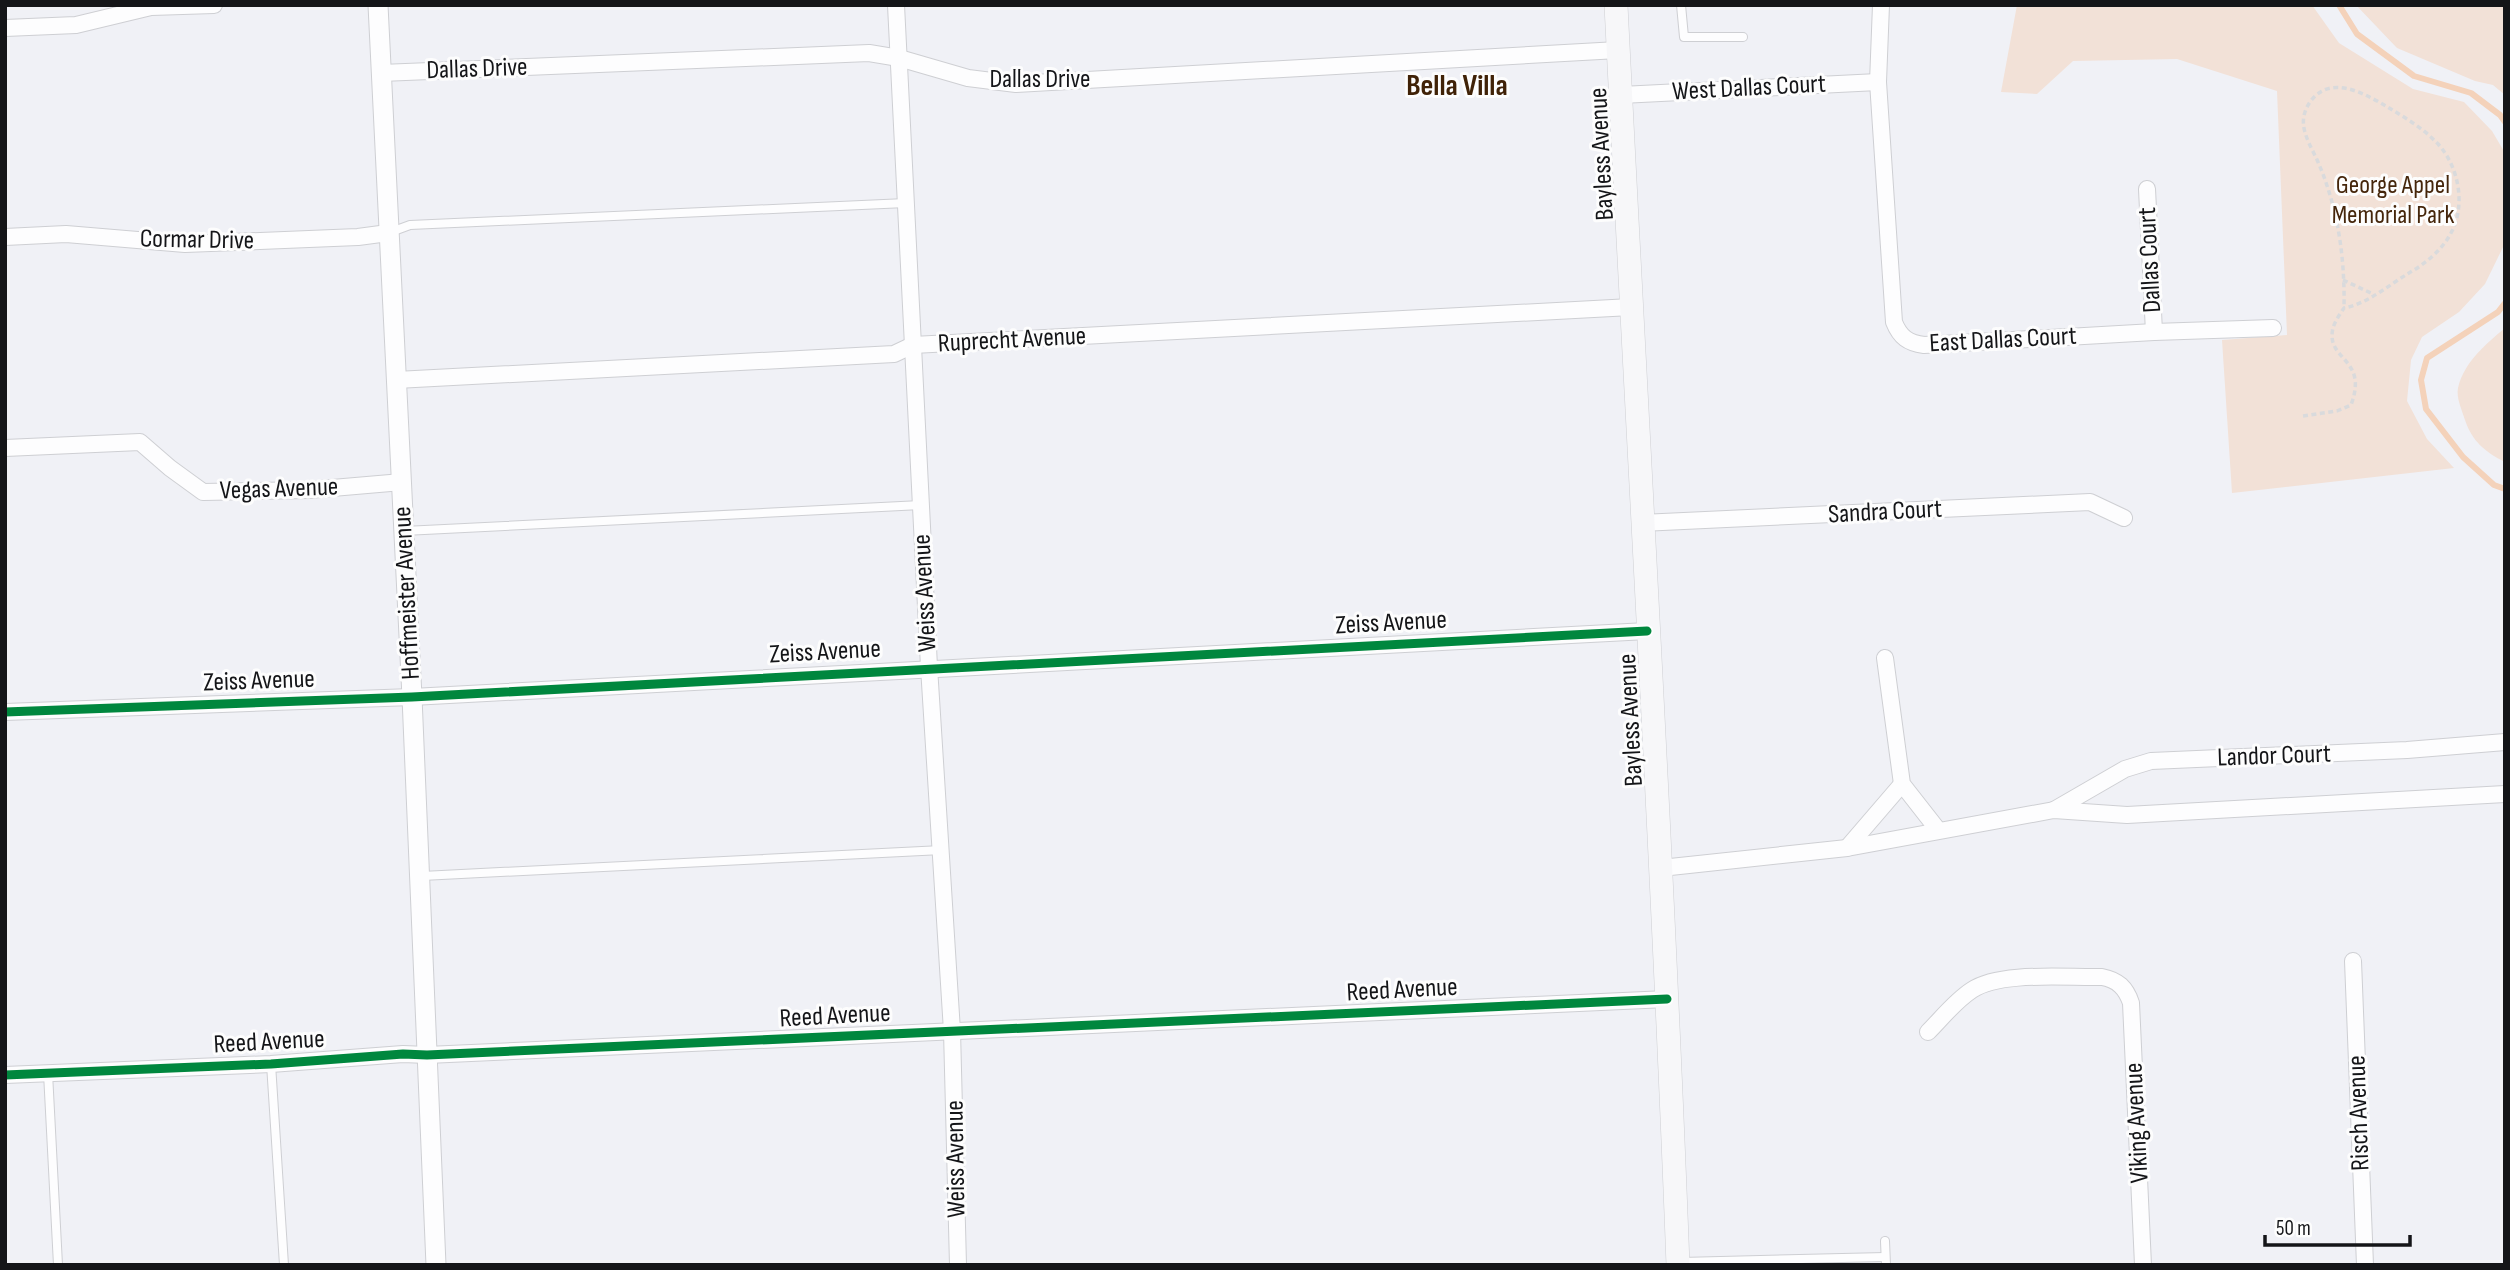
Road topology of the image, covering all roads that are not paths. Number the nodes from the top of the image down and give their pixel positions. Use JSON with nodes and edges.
{"nodes":[{"id":1,"x":214,"y":5,"type":"edge"},
{"id":2,"x":378,"y":5,"type":"edge"},
{"id":3,"x":896,"y":5,"type":"edge"},
{"id":4,"x":1616,"y":5,"type":"edge"},
{"id":5,"x":1681,"y":5,"type":"edge"},
{"id":6,"x":1881,"y":5,"type":"edge"},
{"id":7,"x":5,"y":28,"type":"edge"},
{"id":8,"x":1743,"y":37,"type":"dead end"},
{"id":9,"x":1618,"y":50,"type":"junction"},
{"id":10,"x":899,"y":58,"type":"junction"},
{"id":11,"x":381,"y":73,"type":"junction"},
{"id":12,"x":1878,"y":82,"type":"junction"},
{"id":13,"x":1621,"y":95,"type":"junction"},
{"id":14,"x":2147,"y":189,"type":"dead end"},
{"id":15,"x":906,"y":204,"type":"junction"},
{"id":16,"x":388,"y":233,"type":"junction"},
{"id":17,"x":5,"y":237,"type":"edge"},
{"id":18,"x":1630,"y":307,"type":"junction"},
{"id":19,"x":2273,"y":328,"type":"dead end"},
{"id":20,"x":2154,"y":332,"type":"junction"},
{"id":21,"x":913,"y":345,"type":"junction"},
{"id":22,"x":396,"y":380,"type":"junction"},
{"id":23,"x":5,"y":448,"type":"edge"},
{"id":24,"x":402,"y":482,"type":"junction"},
{"id":25,"x":921,"y":505,"type":"junction"},
{"id":26,"x":2124,"y":518,"type":"dead end"},
{"id":27,"x":1641,"y":523,"type":"junction"},
{"id":28,"x":404,"y":531,"type":"junction"},
{"id":29,"x":1647,"y":631,"type":"junction"},
{"id":30,"x":1885,"y":658,"type":"dead end"},
{"id":31,"x":929,"y":667,"type":"junction"},
{"id":32,"x":412,"y":697,"type":"junction"},
{"id":33,"x":5,"y":712,"type":"edge"},
{"id":34,"x":2505,"y":742,"type":"edge"},
{"id":35,"x":1902,"y":784,"type":"junction"},
{"id":36,"x":2505,"y":794,"type":"edge"},
{"id":37,"x":2054,"y":810,"type":"junction"},
{"id":38,"x":1938,"y":830,"type":"junction"},
{"id":39,"x":1847,"y":848,"type":"junction"},
{"id":40,"x":942,"y":850,"type":"junction"},
{"id":41,"x":1661,"y":867,"type":"junction"},
{"id":42,"x":419,"y":876,"type":"junction"},
{"id":43,"x":2353,"y":961,"type":"dead end"},
{"id":44,"x":1667,"y":999,"type":"junction"},
{"id":45,"x":953,"y":1031,"type":"junction"},
{"id":46,"x":1928,"y":1032,"type":"dead end"},
{"id":47,"x":427,"y":1055,"type":"junction"},
{"id":48,"x":271,"y":1064,"type":"junction"},
{"id":49,"x":48,"y":1073,"type":"junction"},
{"id":50,"x":5,"y":1075,"type":"edge"},
{"id":51,"x":1885,"y":1241,"type":"dead end"},
{"id":52,"x":1885,"y":1261,"type":"edge"},
{"id":53,"x":1829,"y":1262,"type":"edge"},
{"id":54,"x":1678,"y":1263,"type":"edge"},
{"id":55,"x":58,"y":1265,"type":"edge"},
{"id":56,"x":284,"y":1265,"type":"edge"},
{"id":57,"x":436,"y":1265,"type":"edge"},
{"id":58,"x":958,"y":1265,"type":"edge"},
{"id":59,"x":2143,"y":1265,"type":"edge"},
{"id":60,"x":2365,"y":1265,"type":"edge"}],
"edges":[{"from":1,"to":7,"type":"street"},
{"from":2,"to":11,"type":"street","name":"Hoffmeister Avenue"},
{"from":3,"to":10,"type":"street","name":"Weiss Avenue"},
{"from":4,"to":9,"type":"main road","name":"Bayless Avenue"},
{"from":5,"to":8,"type":"lane"},
{"from":6,"to":12,"type":"street","name":"East Dallas Court"},
{"from":9,"to":10,"type":"street","name":"Dallas Drive"},
{"from":9,"to":13,"type":"main road","name":"Bayless Avenue"},
{"from":10,"to":11,"type":"street","name":"Dallas Drive"},
{"from":10,"to":15,"type":"street","name":"Weiss Avenue"},
{"from":11,"to":16,"type":"street","name":"Hoffmeister Avenue"},
{"from":12,"to":13,"type":"street","name":"West Dallas Court"},
{"from":12,"to":20,"type":"street","name":"East Dallas Court"},
{"from":13,"to":18,"type":"main road","name":"Bayless Avenue"},
{"from":14,"to":20,"type":"street","name":"Dallas Court"},
{"from":15,"to":16,"type":"lane"},
{"from":15,"to":21,"type":"street","name":"Weiss Avenue"},
{"from":16,"to":17,"type":"street","name":"Cormar Drive"},
{"from":16,"to":22,"type":"street","name":"Hoffmeister Avenue"},
{"from":18,"to":21,"type":"street","name":"Ruprecht Avenue"},
{"from":18,"to":27,"type":"main road","name":"Bayless Avenue"},
{"from":19,"to":20,"type":"street","name":"East Dallas Court"},
{"from":21,"to":22,"type":"street","name":"Ruprecht Avenue"},
{"from":21,"to":25,"type":"street","name":"Weiss Avenue"},
{"from":22,"to":24,"type":"street","name":"Hoffmeister Avenue"},
{"from":23,"to":24,"type":"street","name":"Vegas Avenue"},
{"from":24,"to":28,"type":"street","name":"Hoffmeister Avenue"},
{"from":25,"to":28,"type":"lane"},
{"from":25,"to":31,"type":"street","name":"Weiss Avenue"},
{"from":26,"to":27,"type":"street","name":"Sandra Court"},
{"from":27,"to":29,"type":"main road","name":"Bayless Avenue"},
{"from":28,"to":32,"type":"street","name":"Hoffmeister Avenue"},
{"from":29,"to":31,"type":"street","name":"Zeiss Avenue"},
{"from":29,"to":41,"type":"main road","name":"Bayless Avenue"},
{"from":30,"to":35,"type":"street"},
{"from":31,"to":32,"type":"street","name":"Zeiss Avenue"},
{"from":31,"to":40,"type":"street","name":"Weiss Avenue"},
{"from":32,"to":33,"type":"street","name":"Zeiss Avenue"},
{"from":32,"to":42,"type":"street","name":"Hoffmeister Avenue"},
{"from":34,"to":37,"type":"street","name":"Landor Court"},
{"from":35,"to":38,"type":"street"},
{"from":35,"to":39,"type":"street"},
{"from":36,"to":37,"type":"street","name":"Landor Court"},
{"from":37,"to":38,"type":"street","name":"Landor Court"},
{"from":38,"to":39,"type":"street","name":"Landor Court"},
{"from":39,"to":41,"type":"street","name":"Landor Court"},
{"from":40,"to":42,"type":"lane"},
{"from":40,"to":45,"type":"street","name":"Weiss Avenue"},
{"from":41,"to":44,"type":"main road","name":"Bayless Avenue"},
{"from":42,"to":47,"type":"street","name":"Hoffmeister Avenue"},
{"from":43,"to":60,"type":"street","name":"Risch Avenue"},
{"from":44,"to":45,"type":"street","name":"Reed Avenue"},
{"from":44,"to":54,"type":"main road","name":"Bayless Avenue"},
{"from":45,"to":47,"type":"street","name":"Reed Avenue"},
{"from":45,"to":58,"type":"street","name":"Weiss Avenue"},
{"from":46,"to":59,"type":"street","name":"Viking Avenue"},
{"from":47,"to":48,"type":"street","name":"Reed Avenue"},
{"from":47,"to":57,"type":"street","name":"Hoffmeister Avenue"},
{"from":48,"to":49,"type":"street","name":"Reed Avenue"},
{"from":48,"to":56,"type":"lane"},
{"from":49,"to":50,"type":"street","name":"Reed Avenue"},
{"from":49,"to":55,"type":"lane"},
{"from":51,"to":52,"type":"lane"},
{"from":52,"to":53,"type":"lane"},
{"from":53,"to":54,"type":"lane"}]}
